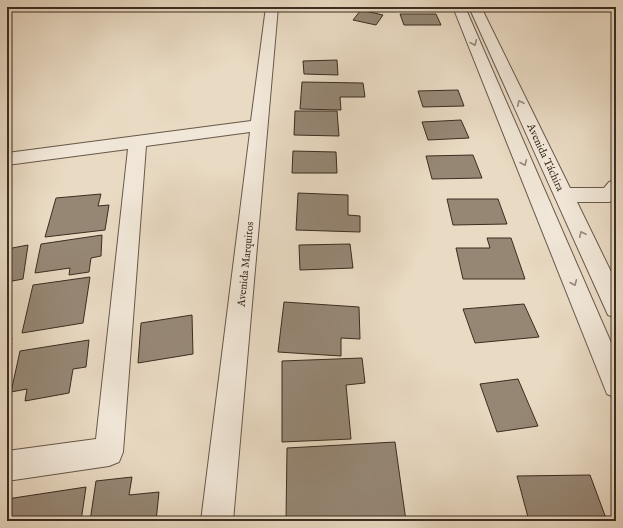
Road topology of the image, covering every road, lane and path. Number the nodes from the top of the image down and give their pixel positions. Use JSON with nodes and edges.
{"nodes":[{"id":1,"x":272,"y":7,"type":"edge"},
{"id":2,"x":459,"y":7,"type":"edge"},
{"id":3,"x":475,"y":7,"type":"edge"},
{"id":4,"x":260,"y":125,"type":"junction"},
{"id":5,"x":138,"y":141,"type":"junction"},
{"id":6,"x":7,"y":159,"type":"edge"},
{"id":7,"x":614,"y":195,"type":"edge"},
{"id":8,"x":564,"y":196,"type":"junction"},
{"id":9,"x":616,"y":307,"type":"edge"},
{"id":10,"x":616,"y":385,"type":"edge"},
{"id":11,"x":7,"y":466,"type":"edge"},
{"id":12,"x":217,"y":521,"type":"edge"}],
"edges":[{"from":1,"to":4,"type":"street","name":"Avenida Marquitos"},
{"from":2,"to":10,"type":"street","one_way":true},
{"from":8,"to":3,"type":"street","name":"Avenida Táchira","one_way":true},
{"from":4,"to":5,"type":"street"},
{"from":4,"to":12,"type":"street","name":"Avenida Marquitos"},
{"from":5,"to":6,"type":"street"},
{"from":5,"to":11,"type":"street"},
{"from":7,"to":8,"type":"street"},
{"from":9,"to":8,"type":"street","name":"Avenida Táchira","one_way":true}]}
